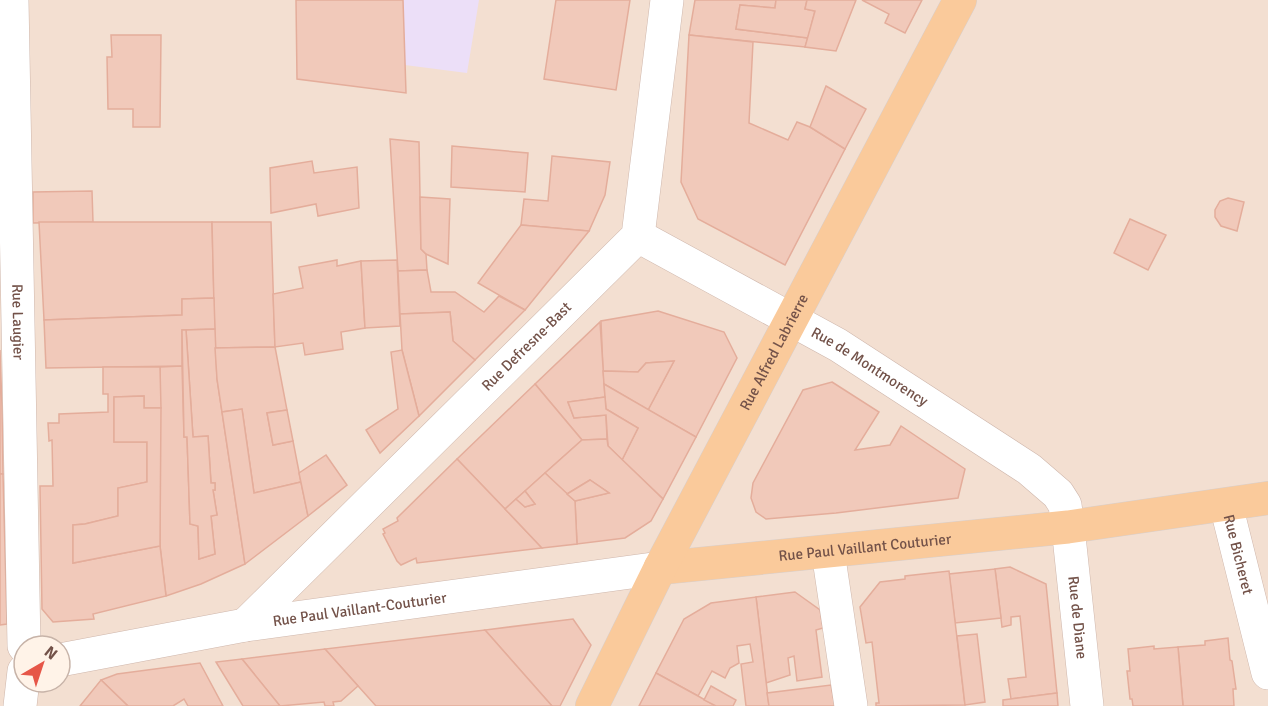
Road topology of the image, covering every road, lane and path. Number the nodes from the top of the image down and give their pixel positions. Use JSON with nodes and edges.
{"nodes":[{"id":1,"x":12,"y":0,"type":"edge"},
{"id":2,"x":667,"y":0,"type":"edge"},
{"id":3,"x":960,"y":0,"type":"edge"},
{"id":4,"x":8,"y":183,"type":"edge"},
{"id":5,"x":638,"y":236,"type":"junction"},
{"id":6,"x":792,"y":321,"type":"junction"},
{"id":7,"x":1268,"y":498,"type":"edge"},
{"id":8,"x":1226,"y":505,"type":"junction"},
{"id":9,"x":1068,"y":527,"type":"junction"},
{"id":10,"x":828,"y":552,"type":"junction"},
{"id":11,"x":660,"y":568,"type":"junction"},
{"id":12,"x":245,"y":625,"type":"junction"},
{"id":13,"x":24,"y":634,"type":"edge"},
{"id":14,"x":72,"y":658,"type":"edge"},
{"id":15,"x":1268,"y":673,"type":"edge"},
{"id":16,"x":592,"y":706,"type":"edge"},
{"id":17,"x":851,"y":706,"type":"edge"},
{"id":18,"x":1087,"y":706,"type":"edge"}],
"edges":[{"from":1,"to":4,"type":"street","name":"Rue Laugier"},
{"from":2,"to":5,"type":"street"},
{"from":3,"to":6,"type":"main road","name":"Rue Alfred Labrierre"},
{"from":4,"to":13,"type":"street","name":"Rue Laugier"},
{"from":5,"to":6,"type":"street","name":"Rue de Montmorency"},
{"from":5,"to":12,"type":"street","name":"Rue Defresne-Bast"},
{"from":6,"to":9,"type":"street","name":"Rue de Montmorency"},
{"from":6,"to":11,"type":"main road","name":"Rue Alfred Labrierre"},
{"from":7,"to":8,"type":"main road"},
{"from":8,"to":9,"type":"main road"},
{"from":8,"to":15,"type":"street","name":"Rue Bicheret"},
{"from":9,"to":10,"type":"main road","name":"Rue Paul Vaillant Couturier"},
{"from":9,"to":18,"type":"street","name":"Rue de Diane"},
{"from":10,"to":11,"type":"main road","name":"Rue Paul Vaillant Couturier"},
{"from":10,"to":17,"type":"street"},
{"from":11,"to":12,"type":"street","name":"Rue Paul Vaillant-Couturier"},
{"from":11,"to":16,"type":"main road","name":"Rue Alfred Labrierre"},
{"from":12,"to":14,"type":"street","name":"Rue Paul Vaillant-Couturier"}]}
